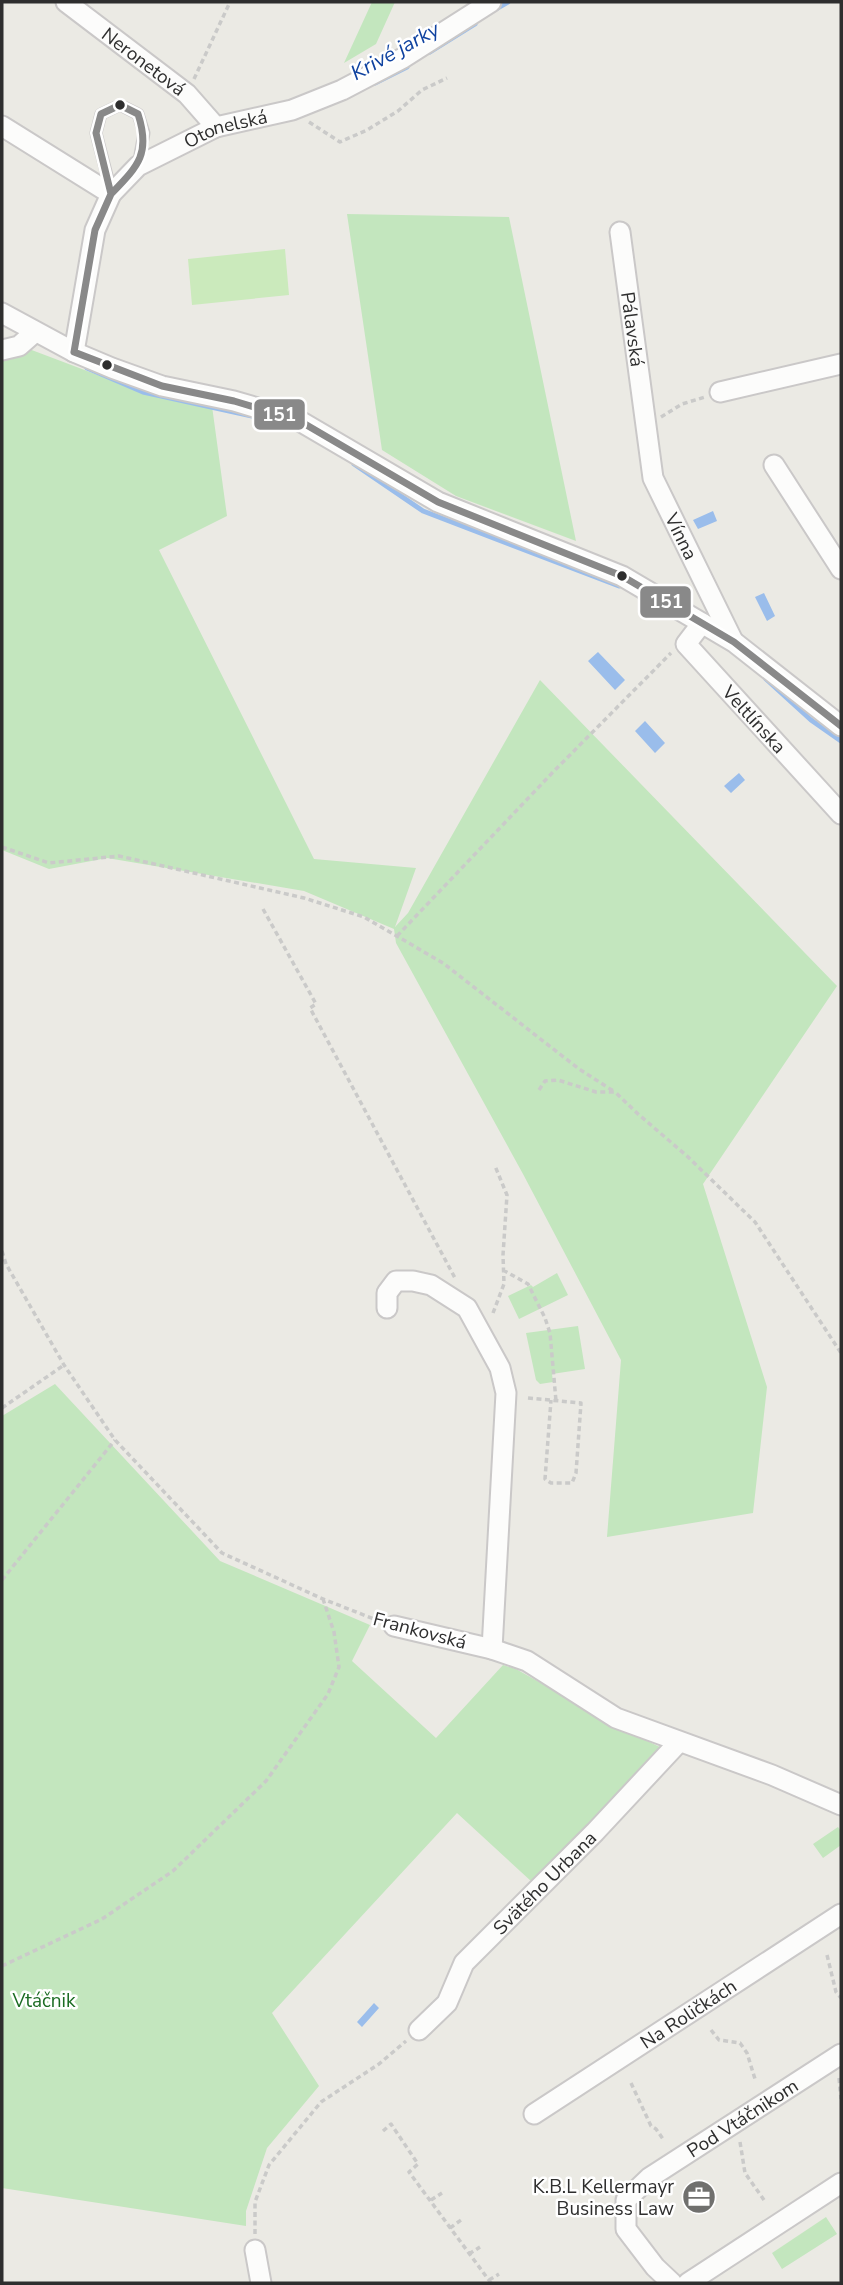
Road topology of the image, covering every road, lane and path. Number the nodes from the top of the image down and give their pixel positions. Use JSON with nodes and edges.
{"nodes":[{"id":1,"x":66,"y":2,"type":"edge"},
{"id":2,"x":230,"y":2,"type":"edge"},
{"id":3,"x":491,"y":2,"type":"edge"},
{"id":4,"x":447,"y":78,"type":"dead end"},
{"id":5,"x":187,"y":94,"type":"junction"},
{"id":6,"x":302,"y":117,"type":"dead end"},
{"id":7,"x":2,"y":126,"type":"edge"},
{"id":8,"x":216,"y":127,"type":"junction"},
{"id":9,"x":138,"y":166,"type":"junction"},
{"id":10,"x":111,"y":194,"type":"junction"},
{"id":11,"x":620,"y":232,"type":"dead end"},
{"id":12,"x":2,"y":313,"type":"edge"},
{"id":13,"x":35,"y":332,"type":"junction"},
{"id":14,"x":2,"y":349,"type":"edge"},
{"id":15,"x":74,"y":352,"type":"junction"},
{"id":16,"x":841,"y":363,"type":"edge"},
{"id":17,"x":720,"y":393,"type":"joint"},
{"id":18,"x":648,"y":426,"type":"junction"},
{"id":19,"x":774,"y":464,"type":"dead end"},
{"id":20,"x":841,"y":569,"type":"edge"},
{"id":21,"x":702,"y":623,"type":"junction"},
{"id":22,"x":734,"y":642,"type":"junction"},
{"id":23,"x":686,"y":644,"type":"junction"},
{"id":24,"x":841,"y":726,"type":"edge"},
{"id":25,"x":841,"y":814,"type":"edge"},
{"id":26,"x":2,"y":847,"type":"edge"},
{"id":27,"x":263,"y":909,"type":"dead end"},
{"id":28,"x":397,"y":936,"type":"junction"},
{"id":29,"x":539,"y":1090,"type":"dead end"},
{"id":30,"x":615,"y":1092,"type":"junction"},
{"id":31,"x":495,"y":1166,"type":"dead end"},
{"id":32,"x":2,"y":1251,"type":"edge"},
{"id":33,"x":503,"y":1270,"type":"junction"},
{"id":34,"x":457,"y":1283,"type":"dead end"},
{"id":35,"x":387,"y":1308,"type":"dead end"},
{"id":36,"x":493,"y":1313,"type":"dead end"},
{"id":37,"x":841,"y":1353,"type":"edge"},
{"id":38,"x":64,"y":1365,"type":"junction"},
{"id":39,"x":528,"y":1398,"type":"dead end"},
{"id":40,"x":554,"y":1400,"type":"junction"},
{"id":41,"x":2,"y":1408,"type":"edge"},
{"id":42,"x":115,"y":1440,"type":"junction"},
{"id":43,"x":2,"y":1580,"type":"edge"},
{"id":44,"x":323,"y":1599,"type":"junction"},
{"id":45,"x":394,"y":1626,"type":"joint"},
{"id":46,"x":492,"y":1648,"type":"junction"},
{"id":47,"x":679,"y":1742,"type":"junction"},
{"id":48,"x":841,"y":1805,"type":"edge"},
{"id":49,"x":841,"y":1914,"type":"edge"},
{"id":50,"x":827,"y":1955,"type":"dead end"},
{"id":51,"x":2,"y":1966,"type":"edge"},
{"id":52,"x":841,"y":1998,"type":"edge"},
{"id":53,"x":419,"y":2030,"type":"joint"},
{"id":54,"x":711,"y":2031,"type":"dead end"},
{"id":55,"x":841,"y":2054,"type":"edge"},
{"id":56,"x":839,"y":2078,"type":"dead end"},
{"id":57,"x":755,"y":2079,"type":"dead end"},
{"id":58,"x":631,"y":2083,"type":"dead end"},
{"id":59,"x":841,"y":2099,"type":"edge"},
{"id":60,"x":534,"y":2114,"type":"dead end"},
{"id":61,"x":383,"y":2131,"type":"dead end"},
{"id":62,"x":663,"y":2139,"type":"dead end"},
{"id":63,"x":740,"y":2142,"type":"dead end"},
{"id":64,"x":841,"y":2183,"type":"edge"},
{"id":65,"x":442,"y":2193,"type":"dead end"},
{"id":66,"x":431,"y":2200,"type":"junction"},
{"id":67,"x":764,"y":2200,"type":"dead end"},
{"id":68,"x":461,"y":2220,"type":"dead end"},
{"id":69,"x":450,"y":2228,"type":"junction"},
{"id":70,"x":480,"y":2246,"type":"dead end"},
{"id":71,"x":255,"y":2250,"type":"joint"},
{"id":72,"x":469,"y":2254,"type":"junction"},
{"id":73,"x":499,"y":2274,"type":"dead end"},
{"id":74,"x":490,"y":2282,"type":"edge"},
{"id":75,"x":261,"y":2283,"type":"edge"},
{"id":76,"x":672,"y":2283,"type":"edge"},
{"id":77,"x":688,"y":2283,"type":"edge"}],
"edges":[{"from":1,"to":5,"type":"street","name":"Neronetová"},
{"from":2,"to":5,"type":"path"},
{"from":3,"to":8,"type":"street","name":"Otonelská"},
{"from":4,"to":6,"type":"path"},
{"from":5,"to":8,"type":"street","name":"Neronetová"},
{"from":7,"to":10,"type":"street"},
{"from":8,"to":9,"type":"street","name":"Otonelská"},
{"from":9,"to":10,"type":"street","name":"Otonelská"},
{"from":9,"to":10,"type":"lane"},
{"from":10,"to":15,"type":"street","name":"Otonelská"},
{"from":11,"to":18,"type":"street","name":"Pálavská"},
{"from":12,"to":13,"type":"street"},
{"from":13,"to":14,"type":"street"},
{"from":13,"to":15,"type":"street"},
{"from":15,"to":21,"type":"street"},
{"from":16,"to":17,"type":"street"},
{"from":17,"to":18,"type":"path"},
{"from":18,"to":22,"type":"street","name":"Vínna"},
{"from":19,"to":20,"type":"street"},
{"from":21,"to":22,"type":"street"},
{"from":21,"to":23,"type":"street"},
{"from":22,"to":24,"type":"street"},
{"from":23,"to":25,"type":"street","name":"Veltlínska"},
{"from":23,"to":28,"type":"path"},
{"from":26,"to":28,"type":"path"},
{"from":27,"to":34,"type":"path"},
{"from":28,"to":30,"type":"path"},
{"from":29,"to":30,"type":"path"},
{"from":30,"to":37,"type":"path"},
{"from":31,"to":33,"type":"path"},
{"from":32,"to":38,"type":"path","name":"Frankovská"},
{"from":33,"to":36,"type":"path"},
{"from":33,"to":40,"type":"path"},
{"from":35,"to":46,"type":"street"},
{"from":38,"to":41,"type":"path"},
{"from":38,"to":42,"type":"path","name":"Frankovská"},
{"from":39,"to":40,"type":"path"},
{"from":40,"to":40,"type":"path"},
{"from":42,"to":43,"type":"path"},
{"from":42,"to":44,"type":"path","name":"Frankovská"},
{"from":44,"to":45,"type":"path","name":"Frankovská"},
{"from":44,"to":51,"type":"path"},
{"from":45,"to":46,"type":"street","name":"Frankovská"},
{"from":46,"to":47,"type":"street","name":"Frankovská"},
{"from":47,"to":48,"type":"street","name":"Frankovská"},
{"from":47,"to":53,"type":"street","name":"Svätého Urbana"},
{"from":49,"to":60,"type":"street","name":"Na Roličkách"},
{"from":50,"to":52,"type":"path"},
{"from":53,"to":71,"type":"path"},
{"from":54,"to":57,"type":"path"},
{"from":55,"to":76,"type":"street","name":"Pod Vtáčnikom"},
{"from":56,"to":59,"type":"path"},
{"from":58,"to":62,"type":"path"},
{"from":61,"to":66,"type":"path"},
{"from":63,"to":67,"type":"path"},
{"from":64,"to":77,"type":"street"},
{"from":65,"to":66,"type":"path"},
{"from":66,"to":69,"type":"path"},
{"from":68,"to":69,"type":"path"},
{"from":69,"to":72,"type":"path"},
{"from":70,"to":72,"type":"path"},
{"from":71,"to":75,"type":"street"},
{"from":72,"to":74,"type":"path"},
{"from":73,"to":74,"type":"path"}]}
